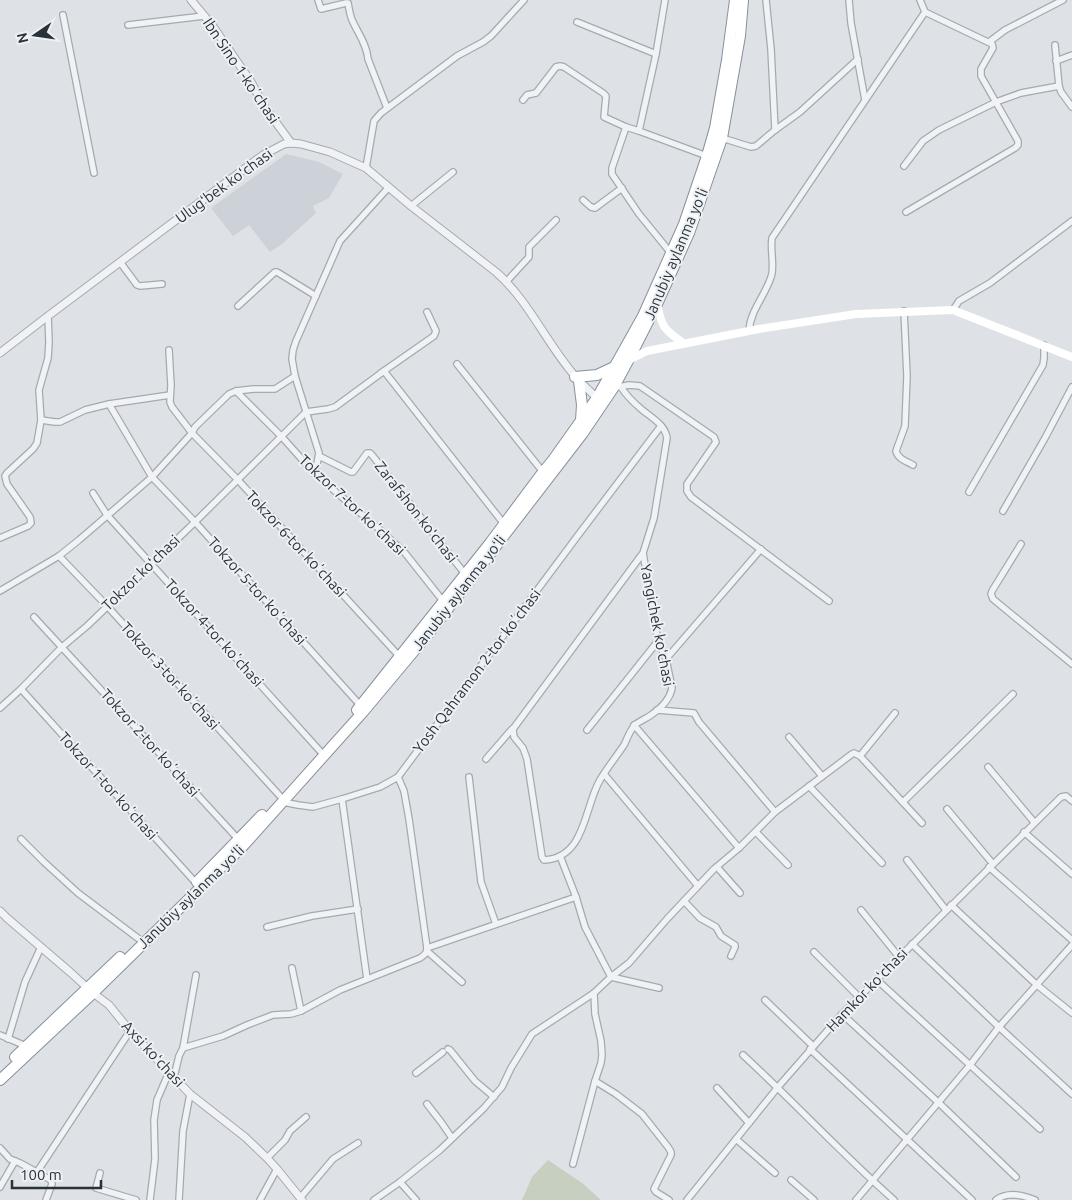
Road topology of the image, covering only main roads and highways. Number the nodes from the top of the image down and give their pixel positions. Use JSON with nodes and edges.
{"nodes":[{"id":1,"x":735,"y":0,"type":"edge"},
{"id":2,"x":743,"y":0,"type":"edge"},
{"id":3,"x":657,"y":304,"type":"junction"},
{"id":4,"x":683,"y":344,"type":"junction"},
{"id":5,"x":1072,"y":357,"type":"edge"},
{"id":6,"x":628,"y":361,"type":"junction"},
{"id":7,"x":615,"y":366,"type":"junction"},
{"id":8,"x":580,"y":423,"type":"junction"},
{"id":9,"x":281,"y":799,"type":"junction"},
{"id":10,"x":90,"y":990,"type":"junction"},
{"id":11,"x":0,"y":1071,"type":"edge"},
{"id":12,"x":0,"y":1080,"type":"edge"}],
"edges":[{"from":1,"to":7,"type":"highway","name":"Janubiy aylanma yoʻli"},
{"from":2,"to":3,"type":"highway","name":"Janubiy aylanma yoʻli"},
{"from":3,"to":4,"type":"main road"},
{"from":3,"to":6,"type":"highway","name":"Janubiy aylanma yoʻli"},
{"from":4,"to":5,"type":"main road"},
{"from":4,"to":6,"type":"main road"},
{"from":6,"to":9,"type":"highway","name":"Janubiy aylanma yoʻli"},
{"from":7,"to":8,"type":"highway","name":"Janubiy aylanma yoʻli"},
{"from":7,"to":8,"type":"highway"},
{"from":8,"to":9,"type":"highway","name":"Janubiy aylanma yoʻli"},
{"from":9,"to":10,"type":"highway","name":"Janubiy aylanma yoʻli"},
{"from":9,"to":10,"type":"highway","name":"Janubiy aylanma yoʻli"},
{"from":10,"to":11,"type":"highway","name":"Janubiy aylanma yoʻli"},
{"from":10,"to":12,"type":"highway","name":"Janubiy aylanma yoʻli"}]}
